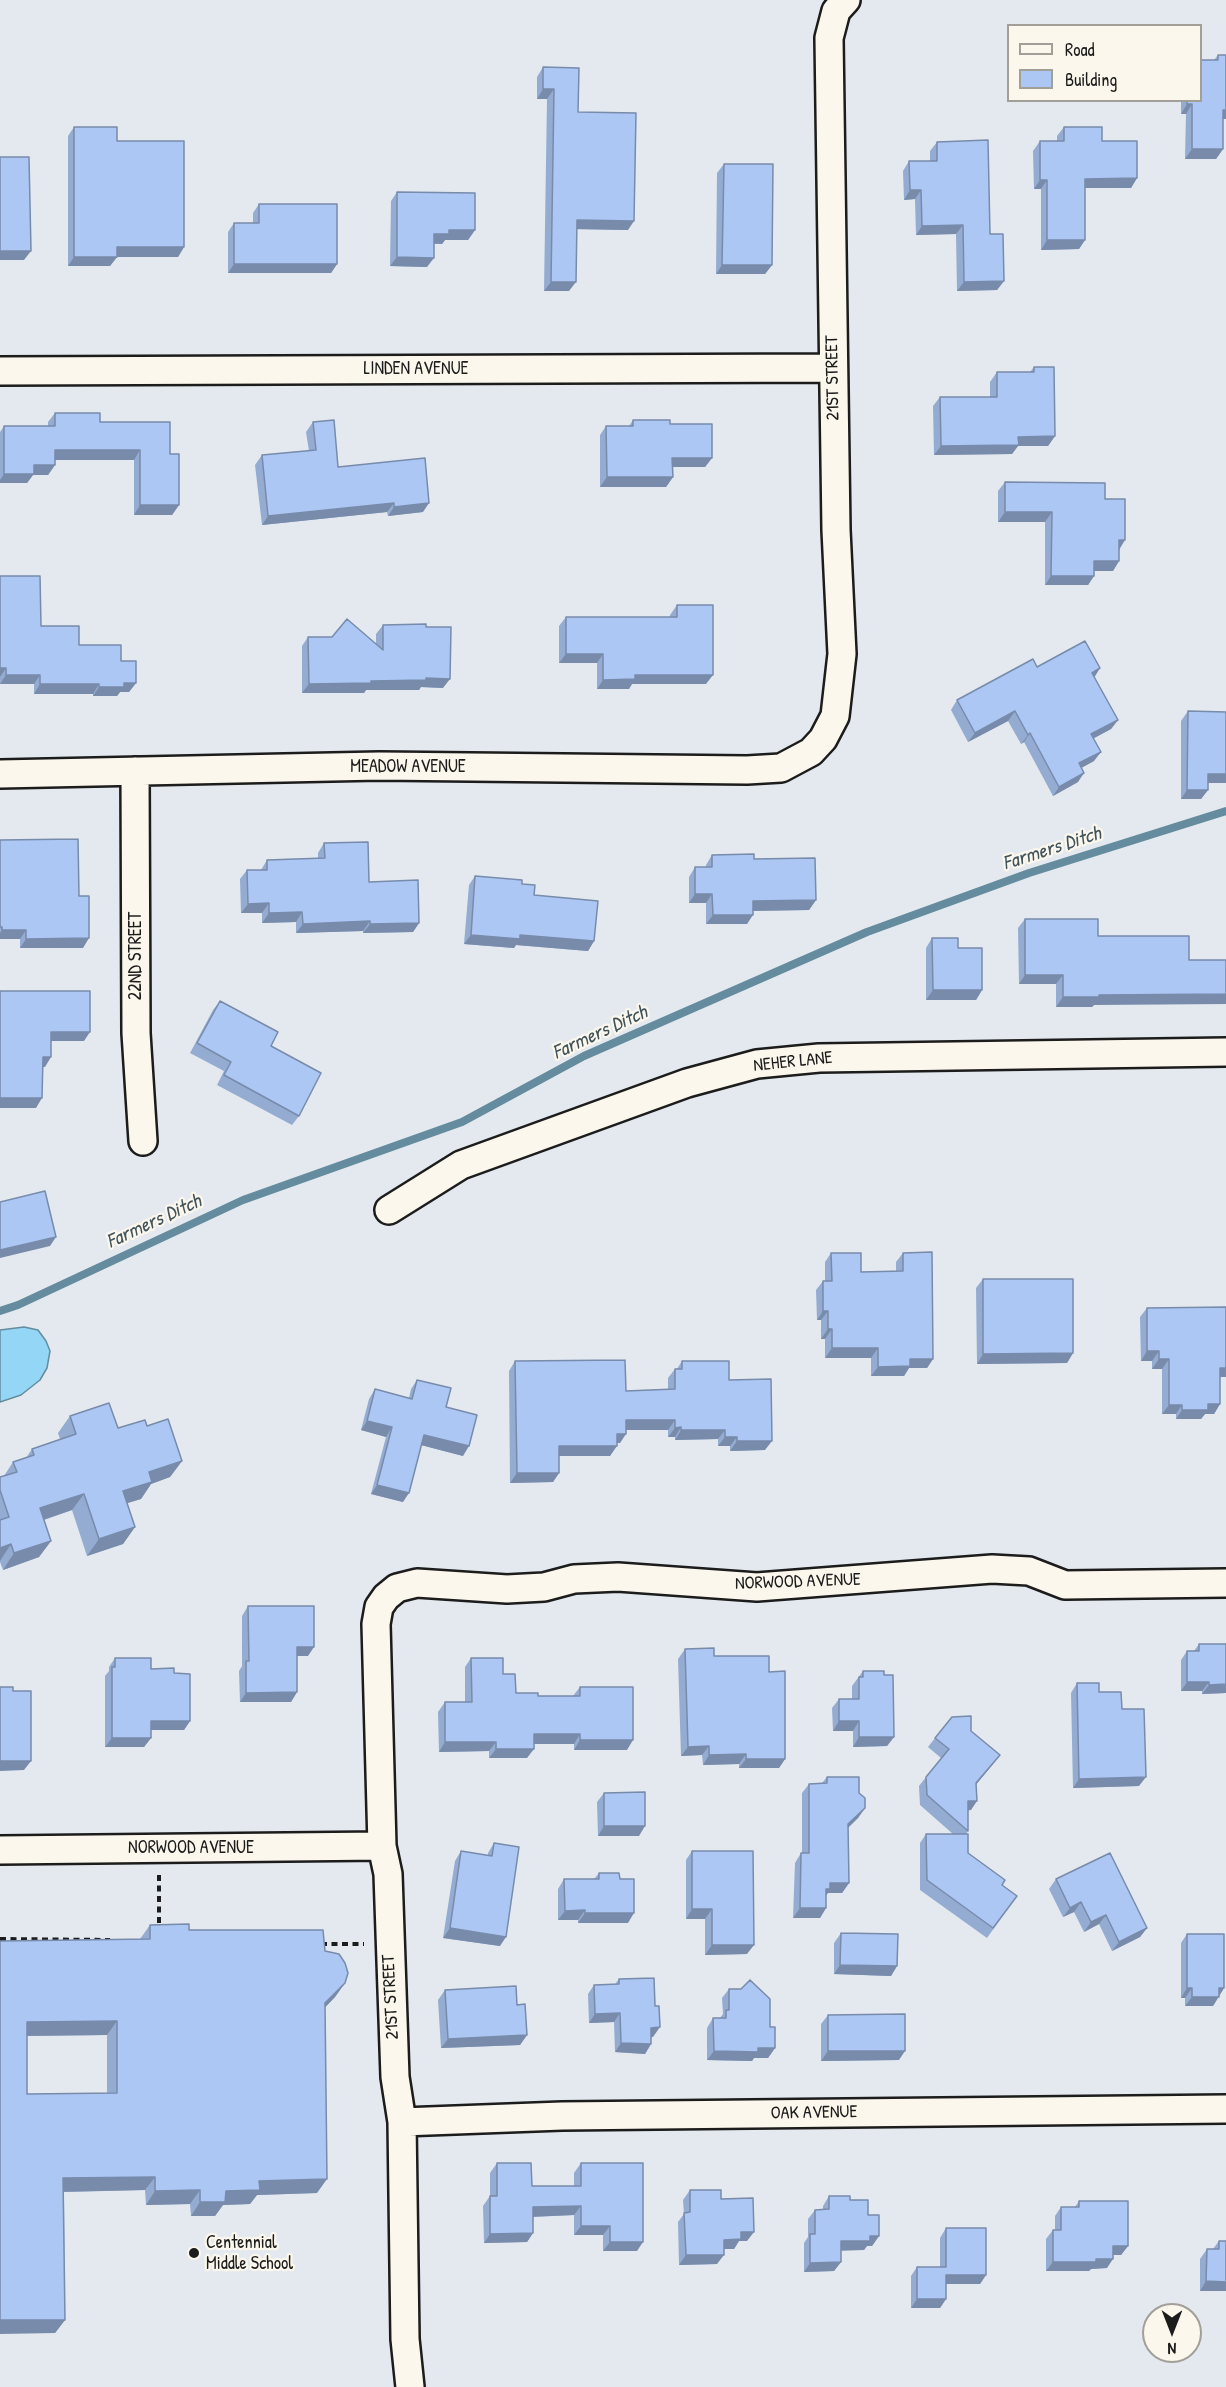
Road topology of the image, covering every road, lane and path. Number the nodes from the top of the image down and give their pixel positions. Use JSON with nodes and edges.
{"nodes":[{"id":1,"x":846,"y":0,"type":"edge"},
{"id":2,"x":832,"y":368,"type":"junction"},
{"id":3,"x":0,"y":371,"type":"edge"},
{"id":4,"x":811,"y":752,"type":"joint"},
{"id":5,"x":135,"y":771,"type":"junction"},
{"id":6,"x":0,"y":774,"type":"edge"},
{"id":7,"x":1226,"y":1052,"type":"edge"},
{"id":8,"x":143,"y":1141,"type":"dead end"},
{"id":9,"x":389,"y":1210,"type":"dead end"},
{"id":10,"x":1226,"y":1583,"type":"edge"},
{"id":11,"x":379,"y":1607,"type":"joint"},
{"id":12,"x":382,"y":1846,"type":"junction"},
{"id":13,"x":159,"y":1848,"type":"junction"},
{"id":14,"x":0,"y":1850,"type":"edge"},
{"id":15,"x":159,"y":1929,"type":"edge"},
{"id":16,"x":0,"y":1939,"type":"edge"},
{"id":17,"x":114,"y":1940,"type":"edge"},
{"id":18,"x":389,"y":1943,"type":"junction"},
{"id":19,"x":320,"y":1944,"type":"edge"},
{"id":20,"x":1226,"y":2109,"type":"edge"},
{"id":21,"x":402,"y":2122,"type":"junction"},
{"id":22,"x":410,"y":2387,"type":"edge"}],
"edges":[{"from":1,"to":2,"type":"street","name":"21ST STREET"},
{"from":2,"to":3,"type":"street","name":"LINDEN AVENUE"},
{"from":2,"to":4,"type":"street","name":"21ST STREET"},
{"from":4,"to":5,"type":"street","name":"MEADOW AVENUE"},
{"from":5,"to":6,"type":"street","name":"MEADOW AVENUE"},
{"from":5,"to":8,"type":"street","name":"22ND STREET"},
{"from":7,"to":9,"type":"street","name":"NEHER LANE"},
{"from":10,"to":11,"type":"street","name":"NORWOOD AVENUE"},
{"from":11,"to":12,"type":"street","name":"21ST STREET"},
{"from":12,"to":13,"type":"street","name":"NORWOOD AVENUE"},
{"from":12,"to":18,"type":"street","name":"21ST STREET"},
{"from":13,"to":14,"type":"street","name":"NORWOOD AVENUE"},
{"from":13,"to":15,"type":"path"},
{"from":16,"to":17,"type":"path"},
{"from":18,"to":19,"type":"path"},
{"from":18,"to":21,"type":"street","name":"21ST STREET"},
{"from":20,"to":21,"type":"street","name":"OAK AVENUE"},
{"from":21,"to":22,"type":"street","name":"21ST STREET"}]}
